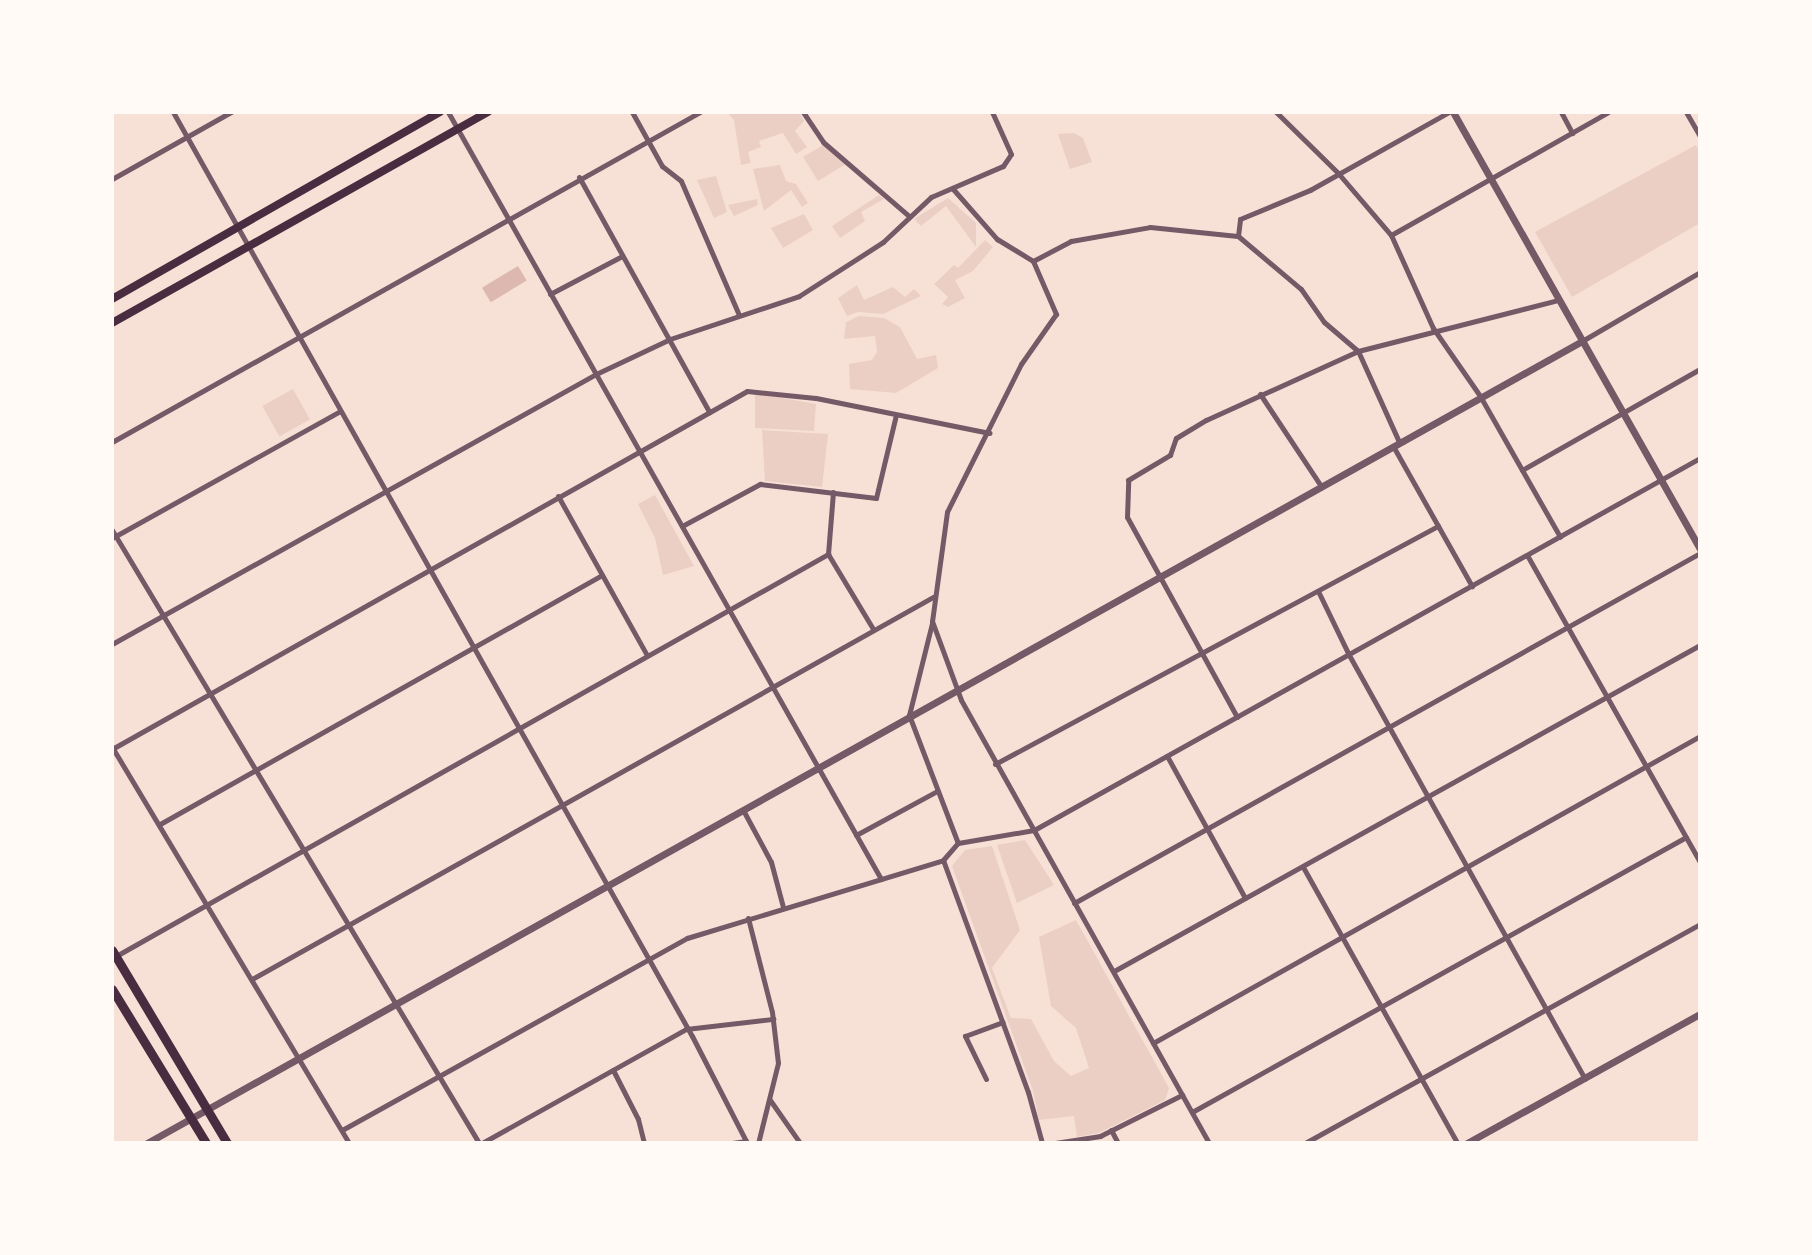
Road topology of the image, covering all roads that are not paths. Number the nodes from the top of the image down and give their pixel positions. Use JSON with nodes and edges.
{"nodes":[{"id":1,"x":173,"y":112,"type":"edge"},
{"id":2,"x":231,"y":112,"type":"edge"},
{"id":3,"x":440,"y":112,"type":"edge"},
{"id":4,"x":448,"y":112,"type":"edge"},
{"id":5,"x":488,"y":112,"type":"edge"},
{"id":6,"x":632,"y":112,"type":"edge"},
{"id":7,"x":700,"y":112,"type":"edge"},
{"id":8,"x":803,"y":112,"type":"edge"},
{"id":9,"x":992,"y":112,"type":"edge"},
{"id":10,"x":1451,"y":112,"type":"edge"},
{"id":11,"x":1561,"y":112,"type":"edge"},
{"id":12,"x":1608,"y":112,"type":"edge"},
{"id":13,"x":1686,"y":112,"type":"edge"},
{"id":14,"x":1280,"y":113,"type":"edge"},
{"id":15,"x":458,"y":129,"type":"junction"},
{"id":16,"x":1572,"y":133,"type":"junction"},
{"id":17,"x":1700,"y":136,"type":"edge"},
{"id":18,"x":187,"y":137,"type":"junction"},
{"id":19,"x":648,"y":140,"type":"junction"},
{"id":20,"x":1338,"y":173,"type":"junction"},
{"id":21,"x":579,"y":177,"type":"junction"},
{"id":22,"x":1490,"y":178,"type":"junction"},
{"id":23,"x":112,"y":179,"type":"edge"},
{"id":24,"x":953,"y":189,"type":"junction"},
{"id":25,"x":908,"y":215,"type":"junction"},
{"id":26,"x":506,"y":218,"type":"junction"},
{"id":27,"x":237,"y":229,"type":"junction"},
{"id":28,"x":1391,"y":235,"type":"junction"},
{"id":29,"x":1238,"y":236,"type":"junction"},
{"id":30,"x":248,"y":248,"type":"junction"},
{"id":31,"x":622,"y":256,"type":"junction"},
{"id":32,"x":1033,"y":261,"type":"junction"},
{"id":33,"x":1700,"y":272,"type":"edge"},
{"id":34,"x":550,"y":295,"type":"junction"},
{"id":35,"x":112,"y":299,"type":"edge"},
{"id":36,"x":1558,"y":300,"type":"junction"},
{"id":37,"x":739,"y":315,"type":"junction"},
{"id":38,"x":112,"y":323,"type":"edge"},
{"id":39,"x":1438,"y":331,"type":"junction"},
{"id":40,"x":298,"y":337,"type":"junction"},
{"id":41,"x":670,"y":339,"type":"junction"},
{"id":42,"x":1582,"y":341,"type":"junction"},
{"id":43,"x":1358,"y":351,"type":"junction"},
{"id":44,"x":1700,"y":369,"type":"edge"},
{"id":45,"x":596,"y":373,"type":"junction"},
{"id":46,"x":1260,"y":394,"type":"junction"},
{"id":47,"x":1480,"y":396,"type":"junction"},
{"id":48,"x":340,"y":411,"type":"junction"},
{"id":49,"x":709,"y":412,"type":"junction"},
{"id":50,"x":1622,"y":414,"type":"junction"},
{"id":51,"x":896,"y":415,"type":"junction"},
{"id":52,"x":989,"y":433,"type":"junction"},
{"id":53,"x":112,"y":442,"type":"edge"},
{"id":54,"x":1396,"y":444,"type":"junction"},
{"id":55,"x":640,"y":453,"type":"junction"},
{"id":56,"x":1700,"y":458,"type":"edge"},
{"id":57,"x":1522,"y":470,"type":"junction"},
{"id":58,"x":1661,"y":480,"type":"junction"},
{"id":59,"x":1321,"y":486,"type":"junction"},
{"id":60,"x":385,"y":491,"type":"junction"},
{"id":61,"x":833,"y":492,"type":"junction"},
{"id":62,"x":558,"y":496,"type":"junction"},
{"id":63,"x":681,"y":526,"type":"junction"},
{"id":64,"x":1438,"y":526,"type":"junction"},
{"id":65,"x":113,"y":535,"type":"edge"},
{"id":66,"x":1560,"y":537,"type":"junction"},
{"id":67,"x":1700,"y":551,"type":"edge"},
{"id":68,"x":828,"y":554,"type":"junction"},
{"id":69,"x":1527,"y":555,"type":"junction"},
{"id":70,"x":429,"y":571,"type":"junction"},
{"id":71,"x":602,"y":575,"type":"junction"},
{"id":72,"x":1160,"y":576,"type":"junction"},
{"id":73,"x":1472,"y":586,"type":"junction"},
{"id":74,"x":1318,"y":591,"type":"junction"},
{"id":75,"x":933,"y":597,"type":"junction"},
{"id":76,"x":728,"y":610,"type":"junction"},
{"id":77,"x":163,"y":616,"type":"junction"},
{"id":78,"x":932,"y":621,"type":"junction"},
{"id":79,"x":1567,"y":627,"type":"junction"},
{"id":80,"x":873,"y":629,"type":"junction"},
{"id":81,"x":112,"y":643,"type":"edge"},
{"id":82,"x":1700,"y":645,"type":"edge"},
{"id":83,"x":472,"y":646,"type":"junction"},
{"id":84,"x":1201,"y":649,"type":"junction"},
{"id":85,"x":647,"y":655,"type":"junction"},
{"id":86,"x":1349,"y":655,"type":"junction"},
{"id":87,"x":772,"y":686,"type":"junction"},
{"id":88,"x":956,"y":691,"type":"junction"},
{"id":89,"x":210,"y":694,"type":"junction"},
{"id":90,"x":1607,"y":698,"type":"junction"},
{"id":91,"x":909,"y":715,"type":"junction"},
{"id":92,"x":1237,"y":717,"type":"junction"},
{"id":93,"x":1390,"y":726,"type":"junction"},
{"id":94,"x":517,"y":727,"type":"junction"},
{"id":95,"x":1700,"y":736,"type":"edge"},
{"id":96,"x":112,"y":748,"type":"edge"},
{"id":97,"x":1167,"y":756,"type":"junction"},
{"id":98,"x":995,"y":764,"type":"junction"},
{"id":99,"x":1646,"y":766,"type":"junction"},
{"id":100,"x":818,"y":768,"type":"junction"},
{"id":101,"x":256,"y":770,"type":"junction"},
{"id":102,"x":937,"y":791,"type":"junction"},
{"id":103,"x":1429,"y":796,"type":"junction"},
{"id":104,"x":561,"y":805,"type":"junction"},
{"id":105,"x":743,"y":810,"type":"junction"},
{"id":106,"x":160,"y":824,"type":"junction"},
{"id":107,"x":1034,"y":830,"type":"junction"},
{"id":108,"x":1205,"y":830,"type":"junction"},
{"id":109,"x":856,"y":835,"type":"junction"},
{"id":110,"x":1686,"y":837,"type":"junction"},
{"id":111,"x":958,"y":843,"type":"junction"},
{"id":112,"x":302,"y":848,"type":"junction"},
{"id":113,"x":943,"y":860,"type":"junction"},
{"id":114,"x":1700,"y":862,"type":"edge"},
{"id":115,"x":1469,"y":866,"type":"junction"},
{"id":116,"x":1303,"y":867,"type":"junction"},
{"id":117,"x":881,"y":879,"type":"junction"},
{"id":118,"x":608,"y":886,"type":"junction"},
{"id":119,"x":1245,"y":898,"type":"junction"},
{"id":120,"x":205,"y":903,"type":"junction"},
{"id":121,"x":1074,"y":903,"type":"junction"},
{"id":122,"x":783,"y":907,"type":"junction"},
{"id":123,"x":748,"y":918,"type":"junction"},
{"id":124,"x":349,"y":924,"type":"junction"},
{"id":125,"x":1700,"y":924,"type":"edge"},
{"id":126,"x":1508,"y":936,"type":"junction"},
{"id":127,"x":1345,"y":937,"type":"junction"},
{"id":128,"x":114,"y":953,"type":"edge"},
{"id":129,"x":648,"y":960,"type":"junction"},
{"id":130,"x":1114,"y":971,"type":"junction"},
{"id":131,"x":252,"y":979,"type":"junction"},
{"id":132,"x":112,"y":989,"type":"edge"},
{"id":133,"x":397,"y":1004,"type":"junction"},
{"id":134,"x":1383,"y":1007,"type":"junction"},
{"id":135,"x":1548,"y":1009,"type":"junction"},
{"id":136,"x":1700,"y":1014,"type":"edge"},
{"id":137,"x":772,"y":1018,"type":"junction"},
{"id":138,"x":1003,"y":1023,"type":"junction"},
{"id":139,"x":686,"y":1029,"type":"junction"},
{"id":140,"x":1153,"y":1043,"type":"junction"},
{"id":141,"x":299,"y":1059,"type":"junction"},
{"id":142,"x":613,"y":1070,"type":"junction"},
{"id":143,"x":439,"y":1076,"type":"junction"},
{"id":144,"x":1422,"y":1078,"type":"junction"},
{"id":145,"x":986,"y":1079,"type":"dead end"},
{"id":146,"x":1585,"y":1079,"type":"junction"},
{"id":147,"x":1182,"y":1096,"type":"junction"},
{"id":148,"x":770,"y":1099,"type":"junction"},
{"id":149,"x":207,"y":1109,"type":"junction"},
{"id":150,"x":1192,"y":1112,"type":"junction"},
{"id":151,"x":191,"y":1118,"type":"junction"},
{"id":152,"x":342,"y":1130,"type":"junction"},
{"id":153,"x":1111,"y":1130,"type":"junction"},
{"id":154,"x":747,"y":1142,"type":"edge"},
{"id":155,"x":148,"y":1143,"type":"edge"},
{"id":156,"x":206,"y":1143,"type":"edge"},
{"id":157,"x":228,"y":1143,"type":"edge"},
{"id":158,"x":349,"y":1143,"type":"edge"},
{"id":159,"x":481,"y":1143,"type":"edge"},
{"id":160,"x":644,"y":1143,"type":"edge"},
{"id":161,"x":732,"y":1143,"type":"edge"},
{"id":162,"x":758,"y":1143,"type":"edge"},
{"id":163,"x":800,"y":1143,"type":"edge"},
{"id":164,"x":1042,"y":1143,"type":"edge"},
{"id":165,"x":1055,"y":1143,"type":"edge"},
{"id":166,"x":1118,"y":1143,"type":"edge"},
{"id":167,"x":1209,"y":1143,"type":"edge"},
{"id":168,"x":1305,"y":1143,"type":"edge"},
{"id":169,"x":1457,"y":1143,"type":"edge"},
{"id":170,"x":1467,"y":1143,"type":"edge"}],
"edges":[{"from":1,"to":18,"type":"street"},
{"from":2,"to":18,"type":"street"},
{"from":3,"to":27,"type":"main road"},
{"from":4,"to":15,"type":"street"},
{"from":5,"to":15,"type":"main road"},
{"from":6,"to":19,"type":"street"},
{"from":7,"to":19,"type":"street"},
{"from":8,"to":25,"type":"street"},
{"from":9,"to":24,"type":"street"},
{"from":10,"to":20,"type":"street"},
{"from":10,"to":22,"type":"street"},
{"from":11,"to":16,"type":"street"},
{"from":12,"to":16,"type":"street"},
{"from":13,"to":17,"type":"street"},
{"from":14,"to":20,"type":"street"},
{"from":15,"to":26,"type":"street"},
{"from":15,"to":30,"type":"main road"},
{"from":16,"to":22,"type":"street"},
{"from":18,"to":23,"type":"street"},
{"from":18,"to":27,"type":"street"},
{"from":19,"to":21,"type":"street"},
{"from":19,"to":37,"type":"street"},
{"from":20,"to":28,"type":"street"},
{"from":20,"to":29,"type":"street"},
{"from":21,"to":26,"type":"street"},
{"from":21,"to":31,"type":"street"},
{"from":22,"to":28,"type":"street"},
{"from":22,"to":36,"type":"street"},
{"from":24,"to":25,"type":"street"},
{"from":24,"to":32,"type":"street"},
{"from":25,"to":37,"type":"street"},
{"from":26,"to":34,"type":"street"},
{"from":26,"to":40,"type":"street"},
{"from":27,"to":30,"type":"street"},
{"from":27,"to":35,"type":"main road"},
{"from":28,"to":39,"type":"street"},
{"from":29,"to":32,"type":"street"},
{"from":29,"to":43,"type":"street"},
{"from":30,"to":38,"type":"main road"},
{"from":30,"to":40,"type":"street"},
{"from":31,"to":34,"type":"street"},
{"from":31,"to":41,"type":"street"},
{"from":32,"to":52,"type":"street"},
{"from":33,"to":42,"type":"street"},
{"from":34,"to":45,"type":"street"},
{"from":36,"to":39,"type":"street"},
{"from":36,"to":42,"type":"street"},
{"from":37,"to":41,"type":"street"},
{"from":39,"to":43,"type":"street"},
{"from":39,"to":47,"type":"street"},
{"from":40,"to":48,"type":"street"},
{"from":40,"to":53,"type":"street"},
{"from":41,"to":45,"type":"street"},
{"from":41,"to":49,"type":"street"},
{"from":42,"to":47,"type":"street"},
{"from":42,"to":50,"type":"street"},
{"from":43,"to":46,"type":"street"},
{"from":43,"to":54,"type":"street"},
{"from":44,"to":50,"type":"street"},
{"from":45,"to":55,"type":"street"},
{"from":45,"to":60,"type":"street"},
{"from":46,"to":59,"type":"street"},
{"from":46,"to":72,"type":"street"},
{"from":47,"to":54,"type":"street"},
{"from":47,"to":57,"type":"street"},
{"from":48,"to":60,"type":"street"},
{"from":48,"to":65,"type":"street"},
{"from":49,"to":51,"type":"street"},
{"from":49,"to":55,"type":"street"},
{"from":50,"to":57,"type":"street"},
{"from":50,"to":58,"type":"street"},
{"from":51,"to":52,"type":"street"},
{"from":51,"to":61,"type":"street"},
{"from":52,"to":75,"type":"street"},
{"from":54,"to":59,"type":"street"},
{"from":54,"to":64,"type":"street"},
{"from":55,"to":62,"type":"street"},
{"from":55,"to":63,"type":"street"},
{"from":56,"to":58,"type":"street"},
{"from":57,"to":66,"type":"street"},
{"from":58,"to":66,"type":"street"},
{"from":58,"to":67,"type":"street"},
{"from":59,"to":72,"type":"street"},
{"from":60,"to":70,"type":"street"},
{"from":60,"to":77,"type":"street"},
{"from":61,"to":63,"type":"street"},
{"from":61,"to":68,"type":"street"},
{"from":62,"to":70,"type":"street"},
{"from":62,"to":71,"type":"street"},
{"from":63,"to":76,"type":"street"},
{"from":64,"to":73,"type":"street"},
{"from":64,"to":74,"type":"street"},
{"from":65,"to":77,"type":"street"},
{"from":66,"to":69,"type":"street"},
{"from":67,"to":79,"type":"street"},
{"from":68,"to":76,"type":"street"},
{"from":68,"to":80,"type":"street"},
{"from":69,"to":73,"type":"street"},
{"from":69,"to":79,"type":"street"},
{"from":70,"to":83,"type":"street"},
{"from":70,"to":89,"type":"street"},
{"from":71,"to":83,"type":"street"},
{"from":71,"to":85,"type":"street"},
{"from":72,"to":84,"type":"street"},
{"from":72,"to":88,"type":"street"},
{"from":73,"to":86,"type":"street"},
{"from":74,"to":84,"type":"street"},
{"from":74,"to":86,"type":"street"},
{"from":75,"to":78,"type":"street"},
{"from":75,"to":80,"type":"street"},
{"from":76,"to":85,"type":"street"},
{"from":76,"to":87,"type":"street"},
{"from":77,"to":81,"type":"street"},
{"from":77,"to":89,"type":"street"},
{"from":78,"to":88,"type":"street"},
{"from":78,"to":91,"type":"street"},
{"from":79,"to":90,"type":"street"},
{"from":79,"to":93,"type":"street"},
{"from":80,"to":87,"type":"street"},
{"from":82,"to":90,"type":"street"},
{"from":83,"to":94,"type":"street"},
{"from":83,"to":101,"type":"street"},
{"from":84,"to":92,"type":"street"},
{"from":84,"to":98,"type":"street"},
{"from":85,"to":94,"type":"street"},
{"from":86,"to":92,"type":"street"},
{"from":86,"to":93,"type":"street"},
{"from":87,"to":100,"type":"street"},
{"from":87,"to":104,"type":"street"},
{"from":88,"to":91,"type":"street"},
{"from":88,"to":98,"type":"street"},
{"from":89,"to":96,"type":"street"},
{"from":89,"to":101,"type":"street"},
{"from":90,"to":99,"type":"street"},
{"from":90,"to":103,"type":"street"},
{"from":91,"to":100,"type":"street"},
{"from":91,"to":102,"type":"street"},
{"from":92,"to":97,"type":"street"},
{"from":93,"to":103,"type":"street"},
{"from":93,"to":108,"type":"street"},
{"from":94,"to":104,"type":"street"},
{"from":94,"to":112,"type":"street"},
{"from":95,"to":99,"type":"street"},
{"from":96,"to":106,"type":"street"},
{"from":97,"to":107,"type":"street"},
{"from":97,"to":108,"type":"street"},
{"from":98,"to":107,"type":"street"},
{"from":99,"to":110,"type":"street"},
{"from":99,"to":115,"type":"street"},
{"from":100,"to":105,"type":"street"},
{"from":100,"to":109,"type":"street"},
{"from":101,"to":106,"type":"street"},
{"from":101,"to":112,"type":"street"},
{"from":102,"to":109,"type":"street"},
{"from":102,"to":111,"type":"street"},
{"from":103,"to":115,"type":"street"},
{"from":103,"to":116,"type":"street"},
{"from":104,"to":118,"type":"street"},
{"from":104,"to":124,"type":"street"},
{"from":105,"to":118,"type":"street"},
{"from":105,"to":122,"type":"street"},
{"from":106,"to":120,"type":"street"},
{"from":107,"to":111,"type":"street"},
{"from":107,"to":121,"type":"street"},
{"from":108,"to":119,"type":"street"},
{"from":108,"to":121,"type":"street"},
{"from":109,"to":117,"type":"street"},
{"from":110,"to":114,"type":"street"},
{"from":110,"to":126,"type":"street"},
{"from":111,"to":113,"type":"street"},
{"from":112,"to":120,"type":"street"},
{"from":112,"to":124,"type":"street"},
{"from":113,"to":117,"type":"street"},
{"from":113,"to":138,"type":"street"},
{"from":115,"to":126,"type":"street"},
{"from":115,"to":127,"type":"street"},
{"from":116,"to":119,"type":"street"},
{"from":116,"to":127,"type":"street"},
{"from":117,"to":122,"type":"street"},
{"from":118,"to":129,"type":"street"},
{"from":118,"to":133,"type":"street"},
{"from":119,"to":130,"type":"street"},
{"from":120,"to":128,"type":"street"},
{"from":120,"to":131,"type":"street"},
{"from":121,"to":130,"type":"street"},
{"from":122,"to":123,"type":"street"},
{"from":123,"to":129,"type":"street"},
{"from":123,"to":137,"type":"street"},
{"from":124,"to":131,"type":"street"},
{"from":124,"to":133,"type":"street"},
{"from":125,"to":135,"type":"street"},
{"from":126,"to":134,"type":"street"},
{"from":126,"to":135,"type":"street"},
{"from":127,"to":134,"type":"street"},
{"from":127,"to":140,"type":"street"},
{"from":128,"to":149,"type":"main road"},
{"from":129,"to":139,"type":"street"},
{"from":129,"to":143,"type":"street"},
{"from":130,"to":140,"type":"street"},
{"from":131,"to":141,"type":"street"},
{"from":132,"to":151,"type":"main road"},
{"from":133,"to":141,"type":"street"},
{"from":133,"to":143,"type":"street"},
{"from":134,"to":144,"type":"street"},
{"from":134,"to":150,"type":"street"},
{"from":135,"to":144,"type":"street"},
{"from":135,"to":146,"type":"street"},
{"from":136,"to":146,"type":"street"},
{"from":137,"to":139,"type":"street"},
{"from":137,"to":148,"type":"street"},
{"from":138,"to":145,"type":"street"},
{"from":138,"to":164,"type":"street"},
{"from":139,"to":142,"type":"street"},
{"from":139,"to":154,"type":"street"},
{"from":140,"to":147,"type":"street"},
{"from":141,"to":149,"type":"street"},
{"from":141,"to":152,"type":"street"},
{"from":142,"to":159,"type":"street"},
{"from":142,"to":160,"type":"street"},
{"from":143,"to":152,"type":"street"},
{"from":143,"to":159,"type":"street"},
{"from":144,"to":168,"type":"street"},
{"from":144,"to":169,"type":"street"},
{"from":146,"to":170,"type":"street"},
{"from":147,"to":150,"type":"street"},
{"from":147,"to":153,"type":"street"},
{"from":148,"to":162,"type":"street"},
{"from":148,"to":163,"type":"street"},
{"from":149,"to":151,"type":"street"},
{"from":149,"to":157,"type":"main road"},
{"from":150,"to":167,"type":"street"},
{"from":151,"to":155,"type":"street"},
{"from":151,"to":156,"type":"main road"},
{"from":152,"to":158,"type":"street"},
{"from":153,"to":165,"type":"street"},
{"from":153,"to":166,"type":"street"},
{"from":154,"to":161,"type":"street"}]}
